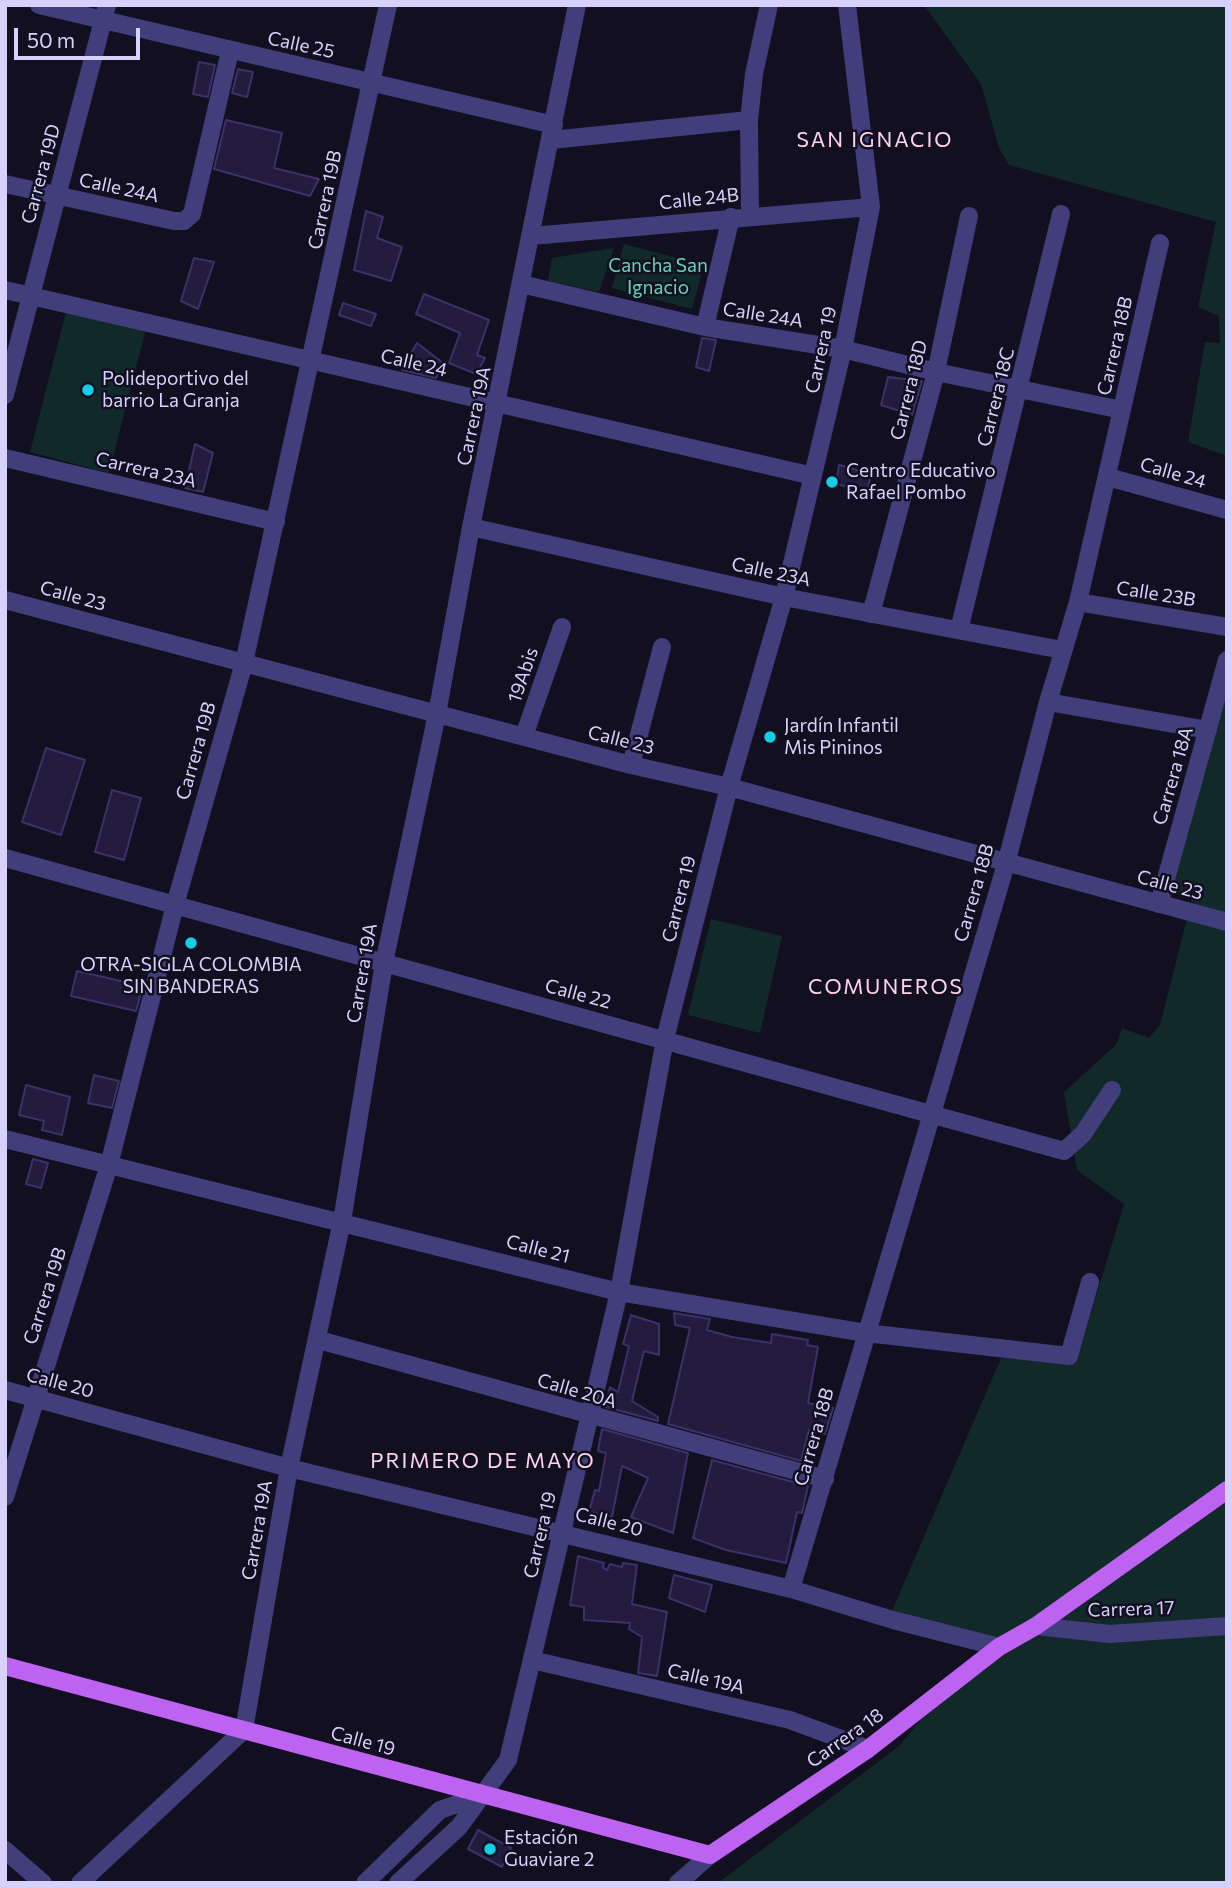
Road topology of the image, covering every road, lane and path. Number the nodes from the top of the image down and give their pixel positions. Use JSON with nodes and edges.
{"nodes":[{"id":1,"x":39,"y":5,"type":"edge"},
{"id":2,"x":388,"y":5,"type":"edge"},
{"id":3,"x":577,"y":5,"type":"edge"},
{"id":4,"x":769,"y":5,"type":"edge"},
{"id":5,"x":847,"y":5,"type":"edge"},
{"id":6,"x":105,"y":13,"type":"edge"},
{"id":7,"x":230,"y":51,"type":"junction"},
{"id":8,"x":372,"y":81,"type":"junction"},
{"id":9,"x":749,"y":120,"type":"junction"},
{"id":10,"x":552,"y":132,"type":"junction"},
{"id":11,"x":5,"y":184,"type":"edge"},
{"id":12,"x":57,"y":196,"type":"junction"},
{"id":13,"x":871,"y":207,"type":"junction"},
{"id":14,"x":1061,"y":214,"type":"dead end"},
{"id":15,"x":750,"y":215,"type":"junction"},
{"id":16,"x":969,"y":216,"type":"dead end"},
{"id":17,"x":731,"y":217,"type":"junction"},
{"id":18,"x":531,"y":236,"type":"junction"},
{"id":19,"x":1160,"y":243,"type":"dead end"},
{"id":20,"x":522,"y":284,"type":"junction"},
{"id":21,"x":5,"y":290,"type":"edge"},
{"id":22,"x":31,"y":296,"type":"junction"},
{"id":23,"x":705,"y":327,"type":"junction"},
{"id":24,"x":844,"y":349,"type":"junction"},
{"id":25,"x":311,"y":361,"type":"junction"},
{"id":26,"x":936,"y":372,"type":"junction"},
{"id":27,"x":1019,"y":390,"type":"junction"},
{"id":28,"x":5,"y":395,"type":"edge"},
{"id":29,"x":499,"y":404,"type":"junction"},
{"id":30,"x":1122,"y":411,"type":"junction"},
{"id":31,"x":5,"y":458,"type":"edge"},
{"id":32,"x":813,"y":476,"type":"junction"},
{"id":33,"x":1108,"y":477,"type":"junction"},
{"id":34,"x":1227,"y":510,"type":"edge"},
{"id":35,"x":276,"y":522,"type":"junction"},
{"id":36,"x":471,"y":527,"type":"junction"},
{"id":37,"x":784,"y":597,"type":"junction"},
{"id":38,"x":5,"y":600,"type":"edge"},
{"id":39,"x":1078,"y":602,"type":"junction"},
{"id":40,"x":871,"y":614,"type":"junction"},
{"id":41,"x":562,"y":627,"type":"dead end"},
{"id":42,"x":1227,"y":627,"type":"edge"},
{"id":43,"x":959,"y":631,"type":"junction"},
{"id":44,"x":662,"y":647,"type":"dead end"},
{"id":45,"x":1062,"y":650,"type":"junction"},
{"id":46,"x":1227,"y":660,"type":"edge"},
{"id":47,"x":244,"y":663,"type":"junction"},
{"id":48,"x":1048,"y":702,"type":"junction"},
{"id":49,"x":437,"y":714,"type":"junction"},
{"id":50,"x":1208,"y":730,"type":"junction"},
{"id":51,"x":524,"y":736,"type":"junction"},
{"id":52,"x":631,"y":765,"type":"junction"},
{"id":53,"x":729,"y":787,"type":"junction"},
{"id":54,"x":5,"y":858,"type":"edge"},
{"id":55,"x":1006,"y":864,"type":"junction"},
{"id":56,"x":1159,"y":904,"type":"junction"},
{"id":57,"x":175,"y":905,"type":"junction"},
{"id":58,"x":1227,"y":922,"type":"edge"},
{"id":59,"x":384,"y":963,"type":"junction"},
{"id":60,"x":665,"y":1039,"type":"junction"},
{"id":61,"x":1112,"y":1090,"type":"dead end"},
{"id":62,"x":931,"y":1114,"type":"junction"},
{"id":63,"x":5,"y":1139,"type":"edge"},
{"id":64,"x":109,"y":1165,"type":"junction"},
{"id":65,"x":342,"y":1221,"type":"junction"},
{"id":66,"x":1090,"y":1282,"type":"dead end"},
{"id":67,"x":619,"y":1292,"type":"junction"},
{"id":68,"x":866,"y":1333,"type":"junction"},
{"id":69,"x":319,"y":1340,"type":"junction"},
{"id":70,"x":5,"y":1390,"type":"edge"},
{"id":71,"x":35,"y":1398,"type":"junction"},
{"id":72,"x":590,"y":1417,"type":"junction"},
{"id":73,"x":289,"y":1468,"type":"junction"},
{"id":74,"x":825,"y":1479,"type":"junction"},
{"id":75,"x":1227,"y":1490,"type":"edge"},
{"id":76,"x":5,"y":1497,"type":"edge"},
{"id":77,"x":562,"y":1532,"type":"junction"},
{"id":78,"x":791,"y":1589,"type":"junction"},
{"id":79,"x":1036,"y":1626,"type":"junction"},
{"id":80,"x":1227,"y":1626,"type":"edge"},
{"id":81,"x":999,"y":1647,"type":"junction"},
{"id":82,"x":532,"y":1660,"type":"junction"},
{"id":83,"x":5,"y":1666,"type":"edge"},
{"id":84,"x":244,"y":1730,"type":"junction"},
{"id":85,"x":868,"y":1749,"type":"junction"},
{"id":86,"x":483,"y":1795,"type":"junction"},
{"id":87,"x":5,"y":1850,"type":"edge"},
{"id":88,"x":710,"y":1855,"type":"junction"},
{"id":89,"x":43,"y":1883,"type":"edge"},
{"id":90,"x":80,"y":1883,"type":"edge"},
{"id":91,"x":365,"y":1883,"type":"edge"},
{"id":92,"x":398,"y":1883,"type":"edge"},
{"id":93,"x":678,"y":1883,"type":"edge"}],
"edges":[{"from":1,"to":6,"type":"street","name":"Calle 25"},
{"from":2,"to":8,"type":"street","name":"Carrera 19B"},
{"from":3,"to":10,"type":"street","name":"Carrera 19A"},
{"from":4,"to":9,"type":"street"},
{"from":5,"to":13,"type":"street","name":"Carrera 19"},
{"from":6,"to":7,"type":"street","name":"Calle 25"},
{"from":6,"to":12,"type":"street","name":"Carrera 19D"},
{"from":7,"to":8,"type":"street","name":"Calle 25"},
{"from":7,"to":12,"type":"street","name":"Calle 24A"},
{"from":8,"to":10,"type":"street","name":"Calle 25"},
{"from":8,"to":25,"type":"street","name":"Carrera 19B"},
{"from":9,"to":10,"type":"street","name":"Calle 25"},
{"from":9,"to":15,"type":"street"},
{"from":10,"to":18,"type":"street","name":"Carrera 19A"},
{"from":11,"to":12,"type":"street","name":"Calle 24A"},
{"from":12,"to":22,"type":"street","name":"Carrera 19D"},
{"from":13,"to":15,"type":"street","name":"Calle 24B"},
{"from":13,"to":24,"type":"street","name":"Carrera 19"},
{"from":14,"to":27,"type":"street","name":"Carrera 18C"},
{"from":15,"to":17,"type":"street","name":"Calle 24B"},
{"from":16,"to":26,"type":"street","name":"Carrera 18D"},
{"from":17,"to":18,"type":"street","name":"Calle 24B"},
{"from":17,"to":23,"type":"street"},
{"from":18,"to":20,"type":"street","name":"Carrera 19A"},
{"from":19,"to":30,"type":"street","name":"Carrera 18B"},
{"from":20,"to":23,"type":"street","name":"Calle 24A"},
{"from":20,"to":29,"type":"street","name":"Carrera 19A"},
{"from":21,"to":22,"type":"street","name":"Calle 24"},
{"from":22,"to":25,"type":"street","name":"Calle 24"},
{"from":22,"to":28,"type":"street","name":"Carrera 19D"},
{"from":23,"to":24,"type":"street","name":"Calle 24A"},
{"from":24,"to":26,"type":"street","name":"Calle 24A"},
{"from":24,"to":32,"type":"street","name":"Carrera 19"},
{"from":25,"to":29,"type":"street","name":"Calle 24"},
{"from":25,"to":35,"type":"street","name":"Carrera 19B"},
{"from":26,"to":27,"type":"street","name":"Calle 24A"},
{"from":26,"to":40,"type":"street","name":"Carrera 18D"},
{"from":27,"to":30,"type":"street","name":"Calle 24A"},
{"from":27,"to":43,"type":"street","name":"Carrera 18C"},
{"from":29,"to":32,"type":"street","name":"Calle 24"},
{"from":29,"to":36,"type":"street","name":"Carrera 19A"},
{"from":30,"to":33,"type":"street","name":"Carrera 18B"},
{"from":31,"to":35,"type":"street","name":"Carrera 23A"},
{"from":32,"to":37,"type":"street","name":"Carrera 19"},
{"from":33,"to":34,"type":"street","name":"Calle 24"},
{"from":33,"to":39,"type":"street","name":"Carrera 18B"},
{"from":35,"to":47,"type":"street","name":"Carrera 19B"},
{"from":36,"to":37,"type":"street","name":"Calle 23A"},
{"from":36,"to":49,"type":"street","name":"Carrera 19A"},
{"from":37,"to":40,"type":"street","name":"Calle 23A"},
{"from":37,"to":53,"type":"street","name":"Carrera 19"},
{"from":38,"to":47,"type":"street","name":"Calle 23"},
{"from":39,"to":42,"type":"street","name":"Calle 23B"},
{"from":39,"to":45,"type":"street","name":"Carrera 18B"},
{"from":40,"to":43,"type":"street","name":"Calle 23A"},
{"from":41,"to":51,"type":"street","name":"19Abis"},
{"from":43,"to":45,"type":"street","name":"Calle 23A"},
{"from":44,"to":52,"type":"street"},
{"from":45,"to":48,"type":"street","name":"Carrera 18B"},
{"from":46,"to":50,"type":"street","name":"Carrera 18A"},
{"from":47,"to":49,"type":"street","name":"Calle 23"},
{"from":47,"to":57,"type":"street","name":"Carrera 19B"},
{"from":48,"to":50,"type":"street"},
{"from":48,"to":55,"type":"street","name":"Carrera 18B"},
{"from":49,"to":51,"type":"street","name":"Calle 23"},
{"from":49,"to":59,"type":"street","name":"Carrera 19A"},
{"from":50,"to":56,"type":"street","name":"Carrera 18A"},
{"from":51,"to":52,"type":"street","name":"Calle 23"},
{"from":52,"to":53,"type":"street","name":"Calle 23"},
{"from":53,"to":55,"type":"street","name":"Calle 23"},
{"from":53,"to":60,"type":"street","name":"Carrera 19"},
{"from":54,"to":57,"type":"street","name":"Calle 22"},
{"from":55,"to":56,"type":"street","name":"Calle 23"},
{"from":55,"to":62,"type":"street","name":"Carrera 18B"},
{"from":56,"to":58,"type":"street","name":"Calle 23"},
{"from":57,"to":59,"type":"street","name":"Calle 22"},
{"from":57,"to":64,"type":"street","name":"Carrera 19B"},
{"from":59,"to":60,"type":"street","name":"Calle 22"},
{"from":59,"to":65,"type":"street","name":"Carrera 19A"},
{"from":60,"to":62,"type":"street","name":"Calle 22"},
{"from":60,"to":67,"type":"street","name":"Carrera 19"},
{"from":61,"to":62,"type":"street","name":"Calle 22"},
{"from":62,"to":68,"type":"street","name":"Carrera 18B"},
{"from":63,"to":64,"type":"street","name":"Calle 21"},
{"from":64,"to":65,"type":"street","name":"Calle 21"},
{"from":64,"to":71,"type":"street","name":"Carrera 19B"},
{"from":65,"to":67,"type":"street","name":"Calle 21"},
{"from":65,"to":69,"type":"street","name":"Carrera 19A"},
{"from":66,"to":68,"type":"street","name":"Calle 21"},
{"from":67,"to":68,"type":"street","name":"Calle 21"},
{"from":67,"to":72,"type":"street","name":"Carrera 19"},
{"from":68,"to":74,"type":"street","name":"Carrera 18B"},
{"from":69,"to":72,"type":"street","name":"Calle 20A"},
{"from":69,"to":73,"type":"street","name":"Carrera 19A"},
{"from":70,"to":71,"type":"street","name":"Calle 20"},
{"from":71,"to":73,"type":"street","name":"Calle 20"},
{"from":71,"to":76,"type":"street","name":"Carrera 19B"},
{"from":72,"to":74,"type":"street","name":"Calle 20A"},
{"from":72,"to":77,"type":"street","name":"Carrera 19"},
{"from":73,"to":77,"type":"street","name":"Calle 20"},
{"from":73,"to":84,"type":"street","name":"Carrera 19A"},
{"from":74,"to":78,"type":"street","name":"Carrera 18B"},
{"from":75,"to":79,"type":"main road","name":"Carrera 18"},
{"from":77,"to":78,"type":"street","name":"Calle 20"},
{"from":77,"to":82,"type":"street","name":"Carrera 19"},
{"from":78,"to":81,"type":"street","name":"Calle 20"},
{"from":79,"to":80,"type":"street","name":"Carrera 17"},
{"from":79,"to":81,"type":"main road","name":"Carrera 18"},
{"from":81,"to":85,"type":"main road","name":"Carrera 18"},
{"from":82,"to":85,"type":"street","name":"Calle 19A"},
{"from":82,"to":86,"type":"street","name":"Carrera 19"},
{"from":83,"to":84,"type":"main road","name":"Calle 19"},
{"from":84,"to":86,"type":"main road","name":"Calle 19"},
{"from":84,"to":90,"type":"street"},
{"from":85,"to":88,"type":"main road","name":"Carrera 18"},
{"from":86,"to":88,"type":"main road","name":"Calle 19"},
{"from":86,"to":91,"type":"street"},
{"from":86,"to":92,"type":"street","name":"Carrera 19"},
{"from":87,"to":89,"type":"street"},
{"from":88,"to":93,"type":"street","name":"Carrera 18"}]}
